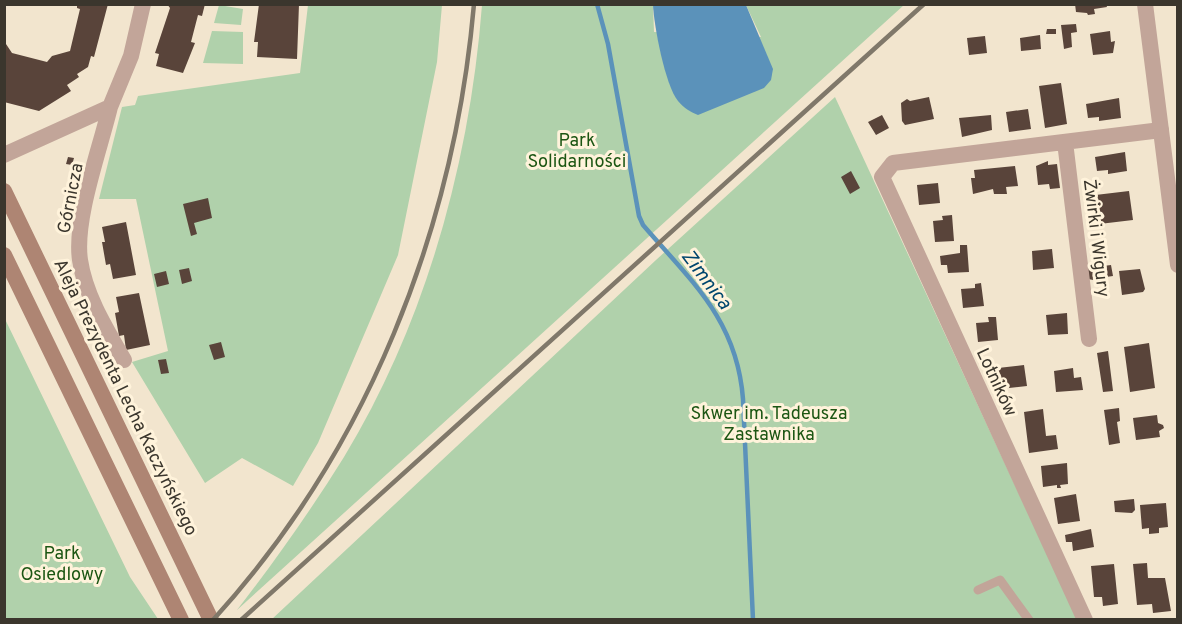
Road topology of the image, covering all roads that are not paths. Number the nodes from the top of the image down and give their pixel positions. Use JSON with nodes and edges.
{"nodes":[{"id":1,"x":143,"y":4,"type":"edge"},
{"id":2,"x":1145,"y":4,"type":"edge"},
{"id":3,"x":110,"y":107,"type":"junction"},
{"id":4,"x":1161,"y":130,"type":"junction"},
{"id":5,"x":1065,"y":142,"type":"junction"},
{"id":6,"x":4,"y":155,"type":"edge"},
{"id":7,"x":4,"y":191,"type":"edge"},
{"id":8,"x":4,"y":255,"type":"edge"},
{"id":9,"x":1178,"y":265,"type":"edge"},
{"id":10,"x":1089,"y":339,"type":"dead end"},
{"id":11,"x":124,"y":360,"type":"dead end"},
{"id":12,"x":978,"y":590,"type":"dead end"},
{"id":13,"x":181,"y":620,"type":"edge"},
{"id":14,"x":211,"y":620,"type":"edge"},
{"id":15,"x":1029,"y":620,"type":"edge"},
{"id":16,"x":1085,"y":620,"type":"edge"}],
"edges":[{"from":1,"to":3,"type":"street","name":"Górnicza"},
{"from":2,"to":4,"type":"street"},
{"from":3,"to":6,"type":"street"},
{"from":3,"to":11,"type":"street","name":"Górnicza"},
{"from":4,"to":5,"type":"street"},
{"from":4,"to":9,"type":"street"},
{"from":5,"to":10,"type":"street","name":"Żwirki i Wigury"},
{"from":5,"to":16,"type":"street","name":"Lotników"},
{"from":7,"to":14,"type":"main road","name":"Aleja Prezydenta Lecha Kaczyńskiego"},
{"from":8,"to":13,"type":"main road"},
{"from":12,"to":15,"type":"lane"}]}
